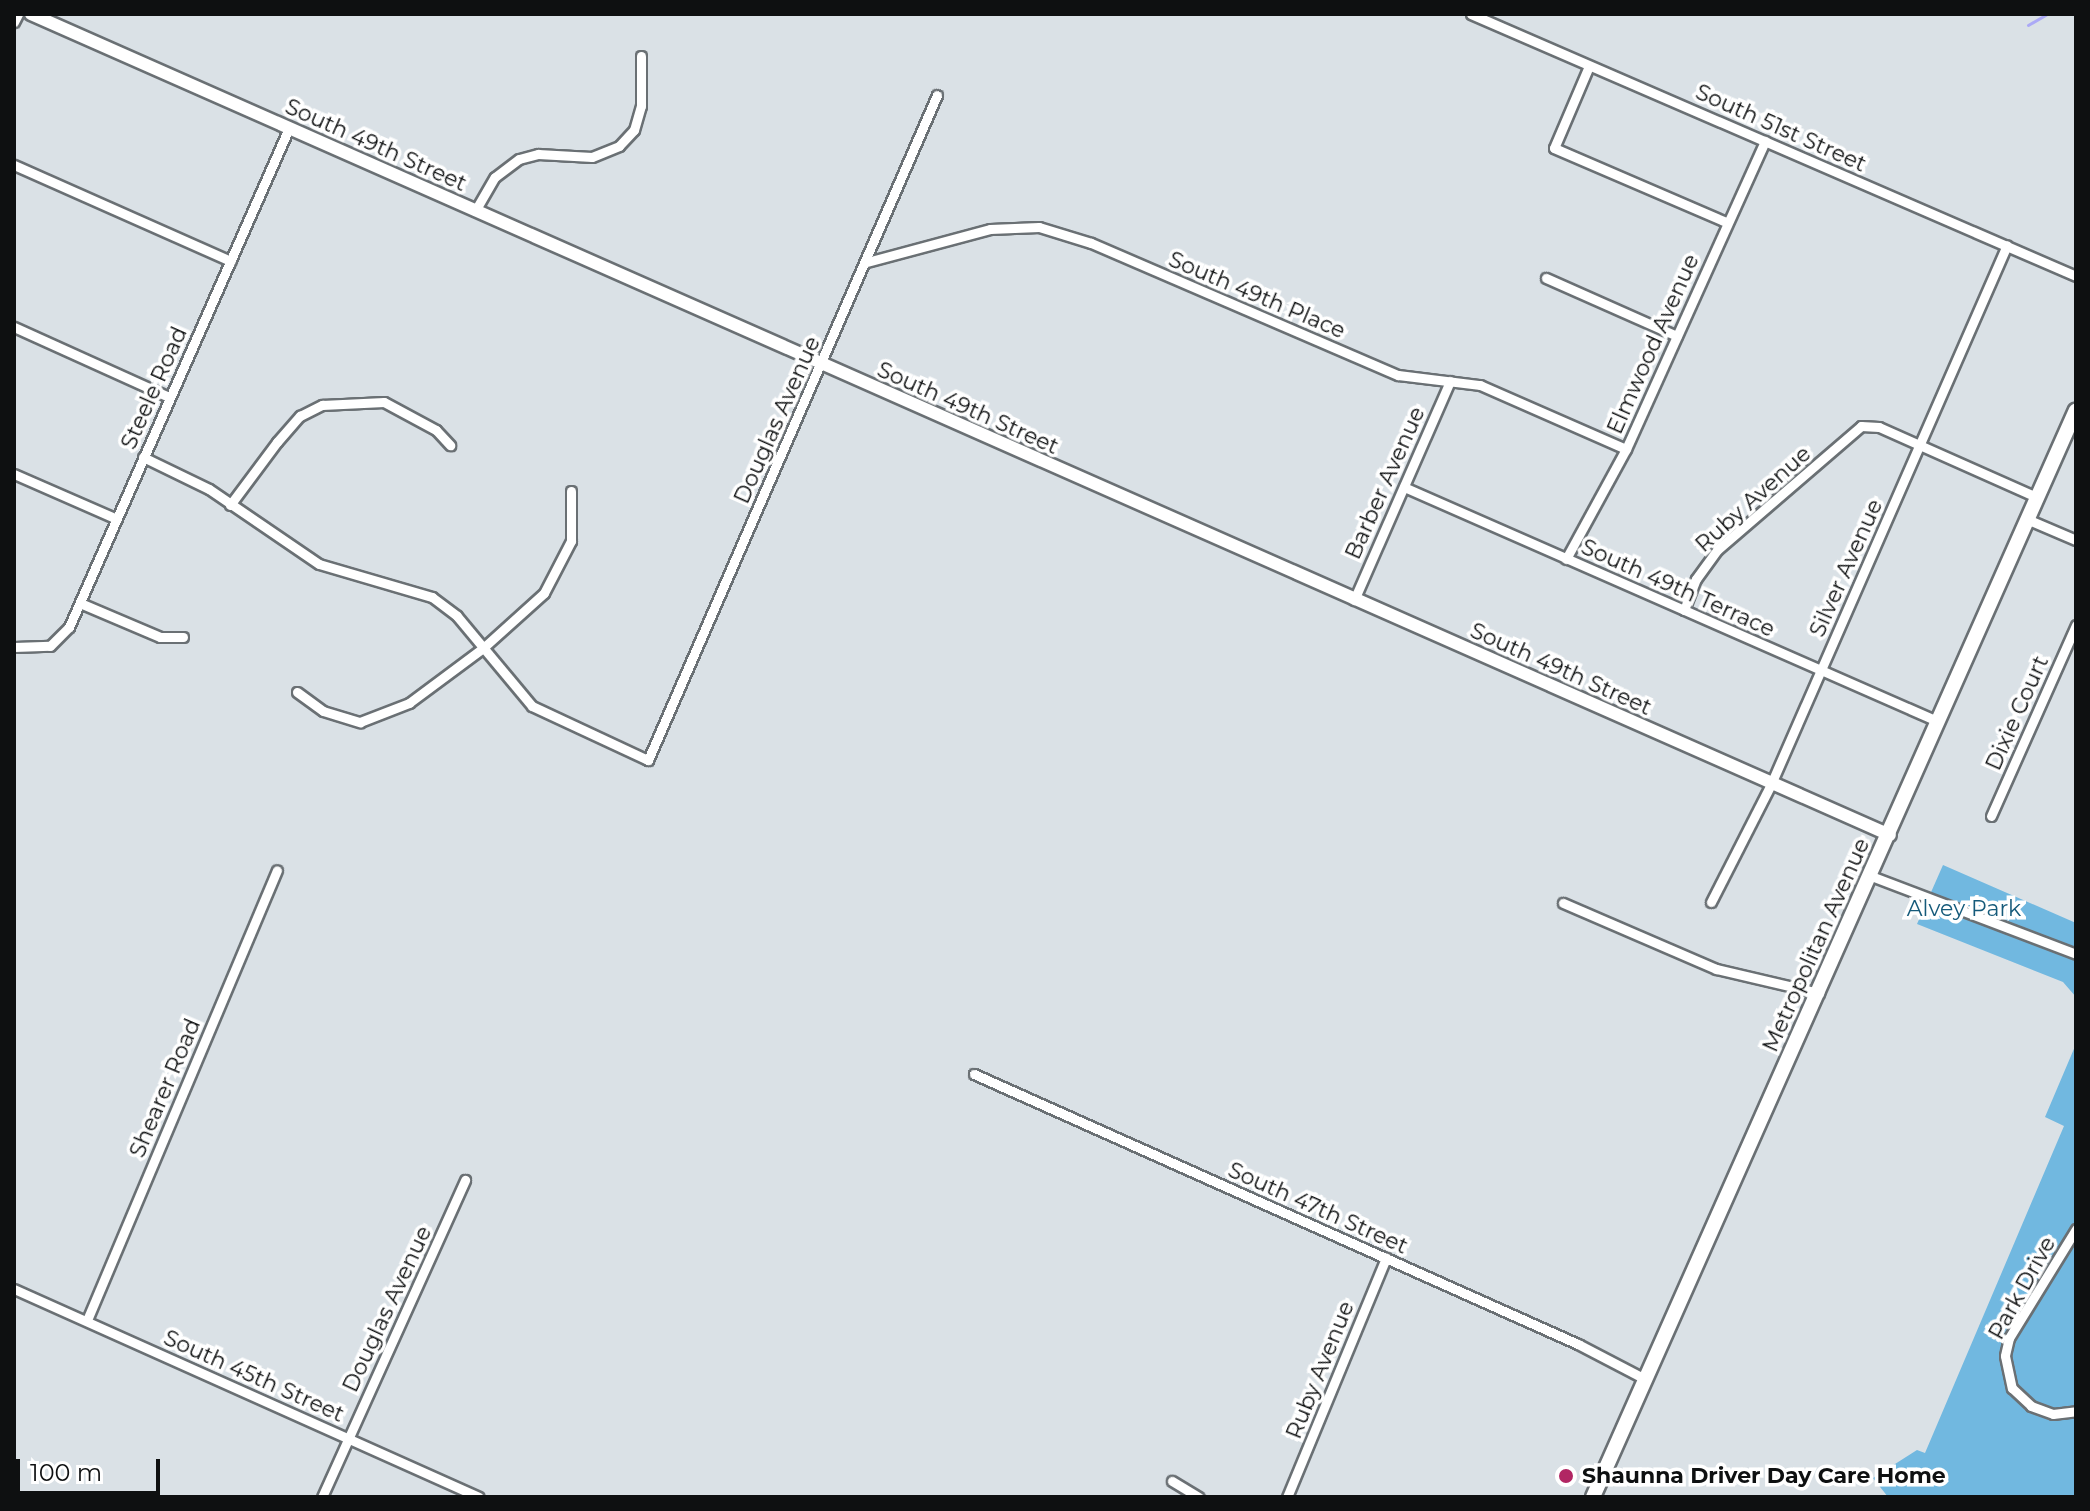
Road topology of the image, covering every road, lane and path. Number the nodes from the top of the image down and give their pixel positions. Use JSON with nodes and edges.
{"nodes":[{"id":1,"x":18,"y":14,"type":"edge"},
{"id":2,"x":31,"y":14,"type":"edge"},
{"id":3,"x":1471,"y":14,"type":"edge"},
{"id":4,"x":14,"y":22,"type":"edge"},
{"id":5,"x":641,"y":56,"type":"dead end"},
{"id":6,"x":1589,"y":66,"type":"junction"},
{"id":7,"x":937,"y":95,"type":"dead end"},
{"id":8,"x":289,"y":128,"type":"junction"},
{"id":9,"x":1765,"y":141,"type":"junction"},
{"id":10,"x":14,"y":165,"type":"edge"},
{"id":11,"x":475,"y":211,"type":"junction"},
{"id":12,"x":1726,"y":222,"type":"junction"},
{"id":13,"x":2007,"y":245,"type":"junction"},
{"id":14,"x":231,"y":261,"type":"junction"},
{"id":15,"x":867,"y":262,"type":"junction"},
{"id":16,"x":2076,"y":276,"type":"edge"},
{"id":17,"x":1546,"y":278,"type":"dead end"},
{"id":18,"x":14,"y":327,"type":"edge"},
{"id":19,"x":1677,"y":336,"type":"junction"},
{"id":20,"x":821,"y":365,"type":"junction"},
{"id":21,"x":1450,"y":381,"type":"junction"},
{"id":22,"x":169,"y":397,"type":"junction"},
{"id":23,"x":2076,"y":410,"type":"edge"},
{"id":24,"x":450,"y":445,"type":"dead end"},
{"id":25,"x":1919,"y":446,"type":"junction"},
{"id":26,"x":1626,"y":449,"type":"junction"},
{"id":27,"x":143,"y":457,"type":"junction"},
{"id":28,"x":14,"y":474,"type":"edge"},
{"id":29,"x":1404,"y":487,"type":"junction"},
{"id":30,"x":571,"y":491,"type":"dead end"},
{"id":31,"x":2036,"y":497,"type":"junction"},
{"id":32,"x":230,"y":505,"type":"junction"},
{"id":33,"x":117,"y":519,"type":"junction"},
{"id":34,"x":2029,"y":520,"type":"junction"},
{"id":35,"x":2076,"y":540,"type":"edge"},
{"id":36,"x":1566,"y":559,"type":"junction"},
{"id":37,"x":1354,"y":600,"type":"junction"},
{"id":38,"x":80,"y":603,"type":"junction"},
{"id":39,"x":1684,"y":610,"type":"junction"},
{"id":40,"x":2076,"y":625,"type":"edge"},
{"id":41,"x":183,"y":637,"type":"dead end"},
{"id":42,"x":14,"y":647,"type":"edge"},
{"id":43,"x":483,"y":648,"type":"junction"},
{"id":44,"x":1821,"y":670,"type":"junction"},
{"id":45,"x":297,"y":692,"type":"dead end"},
{"id":46,"x":1937,"y":721,"type":"junction"},
{"id":47,"x":1771,"y":784,"type":"junction"},
{"id":48,"x":1991,"y":816,"type":"dead end"},
{"id":49,"x":1890,"y":835,"type":"junction"},
{"id":50,"x":277,"y":871,"type":"dead end"},
{"id":51,"x":1871,"y":876,"type":"junction"},
{"id":52,"x":1711,"y":902,"type":"dead end"},
{"id":53,"x":1563,"y":903,"type":"dead end"},
{"id":54,"x":2076,"y":954,"type":"edge"},
{"id":55,"x":1819,"y":993,"type":"junction"},
{"id":56,"x":974,"y":1074,"type":"dead end"},
{"id":57,"x":465,"y":1180,"type":"dead end"},
{"id":58,"x":2076,"y":1229,"type":"edge"},
{"id":59,"x":1386,"y":1258,"type":"junction"},
{"id":60,"x":14,"y":1289,"type":"edge"},
{"id":61,"x":87,"y":1320,"type":"junction"},
{"id":62,"x":1645,"y":1379,"type":"junction"},
{"id":63,"x":2076,"y":1411,"type":"edge"},
{"id":64,"x":347,"y":1437,"type":"junction"},
{"id":65,"x":1172,"y":1481,"type":"dead end"},
{"id":66,"x":322,"y":1497,"type":"edge"},
{"id":67,"x":479,"y":1497,"type":"edge"},
{"id":68,"x":1199,"y":1497,"type":"edge"},
{"id":69,"x":1287,"y":1497,"type":"edge"},
{"id":70,"x":1593,"y":1497,"type":"edge"}],
"edges":[{"from":1,"to":4,"type":"street"},
{"from":2,"to":8,"type":"street","name":"South 49th Street"},
{"from":3,"to":6,"type":"street","name":"South 51st Street"},
{"from":5,"to":11,"type":"street"},
{"from":6,"to":9,"type":"street","name":"South 51st Street"},
{"from":6,"to":12,"type":"street"},
{"from":7,"to":15,"type":"street","name":"Douglas Avenue"},
{"from":8,"to":11,"type":"street","name":"South 49th Street"},
{"from":8,"to":14,"type":"street","name":"Steele Road"},
{"from":9,"to":12,"type":"street","name":"Elmwood Avenue"},
{"from":9,"to":13,"type":"street","name":"South 51st Street"},
{"from":10,"to":14,"type":"street"},
{"from":11,"to":20,"type":"street","name":"South 49th Street"},
{"from":12,"to":19,"type":"street","name":"Elmwood Avenue"},
{"from":13,"to":16,"type":"street","name":"South 51st Street"},
{"from":13,"to":25,"type":"street","name":"Silver Avenue"},
{"from":14,"to":22,"type":"street","name":"Steele Road"},
{"from":15,"to":20,"type":"street","name":"Douglas Avenue"},
{"from":15,"to":21,"type":"street","name":"South 49th Place"},
{"from":17,"to":19,"type":"street"},
{"from":18,"to":22,"type":"street"},
{"from":19,"to":26,"type":"street","name":"Elmwood Avenue"},
{"from":20,"to":37,"type":"street","name":"South 49th Street"},
{"from":20,"to":43,"type":"street","name":"Douglas Avenue"},
{"from":21,"to":26,"type":"street","name":"South 49th Place"},
{"from":21,"to":29,"type":"street","name":"Barber Avenue"},
{"from":22,"to":27,"type":"street","name":"Steele Road"},
{"from":23,"to":31,"type":"main road","name":"Metropolitan Avenue"},
{"from":24,"to":32,"type":"street"},
{"from":25,"to":31,"type":"street"},
{"from":25,"to":39,"type":"street","name":"Ruby Avenue"},
{"from":25,"to":44,"type":"street","name":"Silver Avenue"},
{"from":26,"to":36,"type":"street","name":"Elmwood Avenue"},
{"from":27,"to":32,"type":"street"},
{"from":27,"to":33,"type":"street","name":"Steele Road"},
{"from":28,"to":33,"type":"street"},
{"from":29,"to":36,"type":"street","name":"South 49th Terrace"},
{"from":29,"to":37,"type":"street","name":"Barber Avenue"},
{"from":30,"to":43,"type":"street"},
{"from":31,"to":34,"type":"main road","name":"Metropolitan Avenue"},
{"from":32,"to":43,"type":"street"},
{"from":33,"to":38,"type":"street","name":"Steele Road"},
{"from":34,"to":35,"type":"street"},
{"from":34,"to":46,"type":"main road","name":"Metropolitan Avenue"},
{"from":36,"to":39,"type":"street","name":"South 49th Terrace"},
{"from":37,"to":47,"type":"street","name":"South 49th Street"},
{"from":38,"to":41,"type":"street"},
{"from":38,"to":42,"type":"street","name":"Steele Road"},
{"from":39,"to":44,"type":"street","name":"South 49th Terrace"},
{"from":40,"to":48,"type":"street","name":"Dixie Court"},
{"from":43,"to":45,"type":"street"},
{"from":44,"to":46,"type":"street","name":"South 49th Terrace"},
{"from":44,"to":47,"type":"street","name":"Silver Avenue"},
{"from":46,"to":49,"type":"main road","name":"Metropolitan Avenue"},
{"from":47,"to":49,"type":"street","name":"South 49th Street"},
{"from":47,"to":52,"type":"street","name":"Silver Avenue"},
{"from":49,"to":51,"type":"main road","name":"Metropolitan Avenue"},
{"from":50,"to":61,"type":"street","name":"Shearer Road"},
{"from":51,"to":54,"type":"street"},
{"from":51,"to":55,"type":"main road","name":"Metropolitan Avenue"},
{"from":53,"to":55,"type":"street"},
{"from":55,"to":62,"type":"main road","name":"Metropolitan Avenue"},
{"from":56,"to":59,"type":"street","name":"South 47th Street"},
{"from":57,"to":64,"type":"street","name":"Douglas Avenue"},
{"from":58,"to":63,"type":"street","name":"Park Drive"},
{"from":59,"to":62,"type":"street","name":"South 47th Street"},
{"from":59,"to":69,"type":"street","name":"Ruby Avenue"},
{"from":60,"to":61,"type":"street","name":"South 45th Street"},
{"from":61,"to":64,"type":"street","name":"South 45th Street"},
{"from":62,"to":70,"type":"main road","name":"Metropolitan Avenue"},
{"from":64,"to":66,"type":"street","name":"Douglas Avenue"},
{"from":64,"to":67,"type":"street","name":"South 45th Street"},
{"from":65,"to":68,"type":"street"}]}
